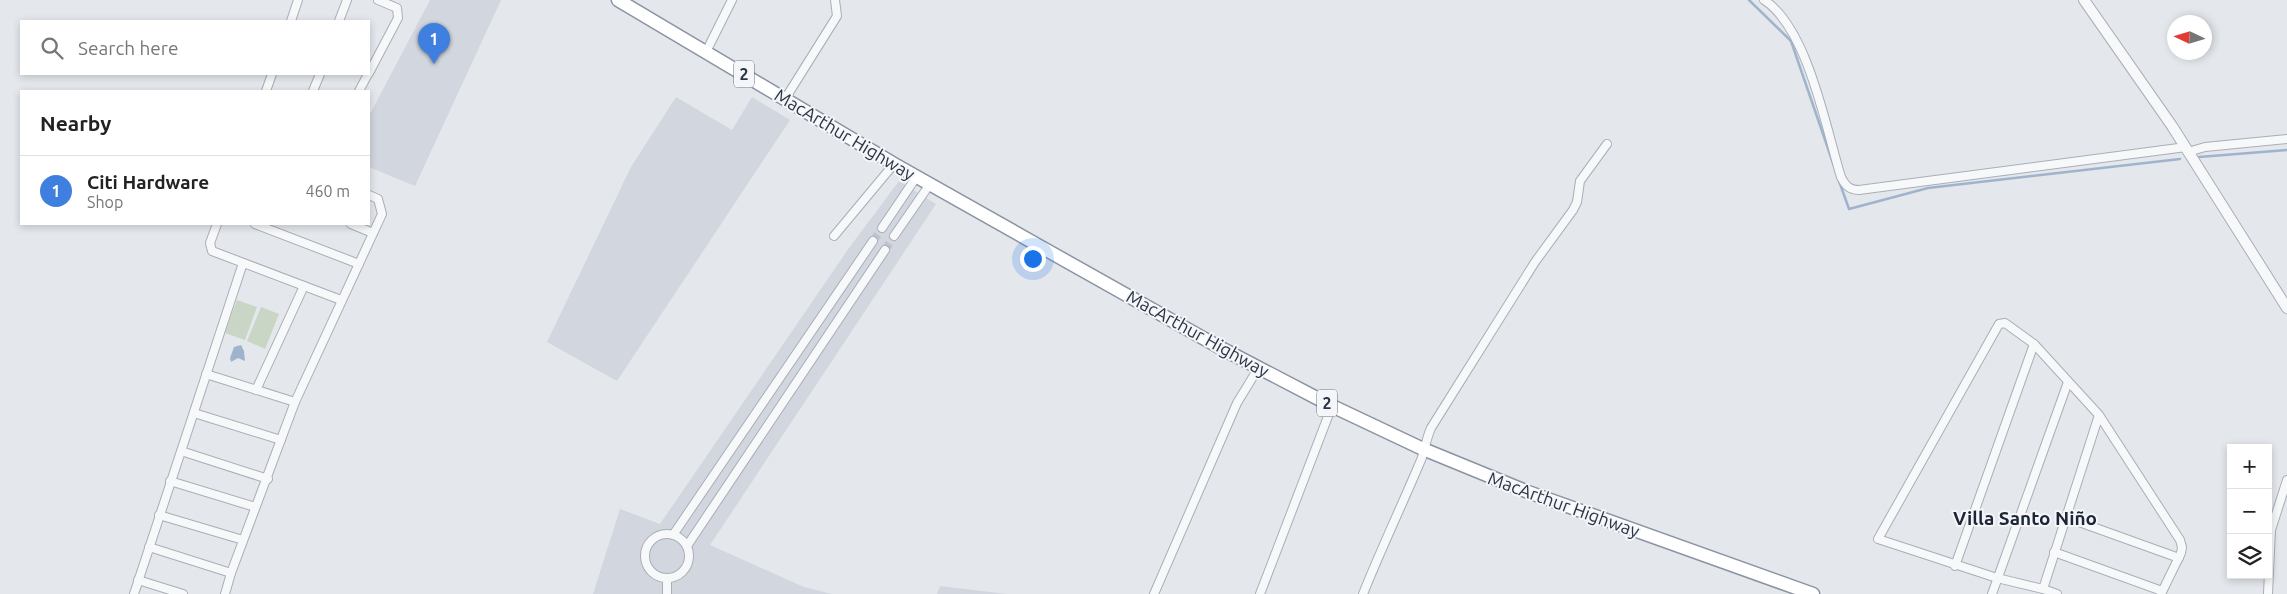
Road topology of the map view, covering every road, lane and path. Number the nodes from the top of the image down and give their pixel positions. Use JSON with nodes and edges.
{"nodes":[{"id":1,"x":298,"y":0,"type":"edge"},
{"id":2,"x":347,"y":0,"type":"edge"},
{"id":3,"x":378,"y":0,"type":"edge"},
{"id":4,"x":618,"y":0,"type":"edge"},
{"id":5,"x":732,"y":0,"type":"edge"},
{"id":6,"x":835,"y":0,"type":"edge"},
{"id":7,"x":1764,"y":0,"type":"edge"},
{"id":8,"x":2084,"y":0,"type":"edge"},
{"id":9,"x":291,"y":20,"type":"edge"},
{"id":10,"x":339,"y":20,"type":"edge"},
{"id":11,"x":706,"y":52,"type":"junction"},
{"id":12,"x":370,"y":71,"type":"edge"},
{"id":13,"x":272,"y":75,"type":"edge"},
{"id":14,"x":320,"y":75,"type":"edge"},
{"id":15,"x":368,"y":75,"type":"edge"},
{"id":16,"x":266,"y":90,"type":"edge"},
{"id":17,"x":313,"y":90,"type":"edge"},
{"id":18,"x":360,"y":90,"type":"edge"},
{"id":19,"x":785,"y":99,"type":"junction"},
{"id":20,"x":2287,"y":139,"type":"edge"},
{"id":21,"x":1607,"y":144,"type":"dead end"},
{"id":22,"x":2187,"y":150,"type":"junction"},
{"id":23,"x":894,"y":164,"type":"junction"},
{"id":24,"x":916,"y":176,"type":"junction"},
{"id":25,"x":930,"y":184,"type":"junction"},
{"id":26,"x":370,"y":195,"type":"edge"},
{"id":27,"x":217,"y":225,"type":"edge"},
{"id":28,"x":258,"y":225,"type":"edge"},
{"id":29,"x":354,"y":225,"type":"edge"},
{"id":30,"x":882,"y":228,"type":"tunnel mouth"},
{"id":31,"x":373,"y":232,"type":"junction"},
{"id":32,"x":834,"y":236,"type":"dead end"},
{"id":33,"x":894,"y":236,"type":"tunnel mouth"},
{"id":34,"x":873,"y":241,"type":"tunnel mouth"},
{"id":35,"x":885,"y":250,"type":"tunnel mouth"},
{"id":36,"x":242,"y":264,"type":"junction"},
{"id":37,"x":359,"y":264,"type":"junction"},
{"id":38,"x":304,"y":286,"type":"junction"},
{"id":39,"x":341,"y":300,"type":"junction"},
{"id":40,"x":2287,"y":308,"type":"edge"},
{"id":41,"x":820,"y":319,"type":"junction"},
{"id":42,"x":835,"y":325,"type":"junction"},
{"id":43,"x":2034,"y":344,"type":"junction"},
{"id":44,"x":1259,"y":367,"type":"junction"},
{"id":45,"x":206,"y":374,"type":"junction"},
{"id":46,"x":2068,"y":382,"type":"junction"},
{"id":47,"x":774,"y":386,"type":"junction"},
{"id":48,"x":256,"y":390,"type":"junction"},
{"id":49,"x":788,"y":395,"type":"junction"},
{"id":50,"x":295,"y":402,"type":"junction"},
{"id":51,"x":1332,"y":406,"type":"junction"},
{"id":52,"x":194,"y":413,"type":"junction"},
{"id":53,"x":2099,"y":414,"type":"junction"},
{"id":54,"x":281,"y":440,"type":"junction"},
{"id":55,"x":1423,"y":449,"type":"junction"},
{"id":56,"x":181,"y":451,"type":"junction"},
{"id":57,"x":727,"y":455,"type":"junction"},
{"id":58,"x":741,"y":465,"type":"junction"},
{"id":59,"x":268,"y":479,"type":"junction"},
{"id":60,"x":2287,"y":480,"type":"edge"},
{"id":61,"x":170,"y":481,"type":"junction"},
{"id":62,"x":255,"y":507,"type":"junction"},
{"id":63,"x":159,"y":515,"type":"junction"},
{"id":64,"x":2065,"y":517,"type":"junction"},
{"id":65,"x":673,"y":535,"type":"junction"},
{"id":66,"x":243,"y":540,"type":"junction"},
{"id":67,"x":687,"y":546,"type":"junction"},
{"id":68,"x":149,"y":547,"type":"junction"},
{"id":69,"x":2054,"y":552,"type":"junction"},
{"id":70,"x":2179,"y":558,"type":"junction"},
{"id":71,"x":1955,"y":566,"type":"junction"},
{"id":72,"x":231,"y":573,"type":"junction"},
{"id":73,"x":1997,"y":578,"type":"junction"},
{"id":74,"x":667,"y":579,"type":"junction"},
{"id":75,"x":138,"y":580,"type":"junction"},
{"id":76,"x":2043,"y":589,"type":"junction"},
{"id":77,"x":2162,"y":593,"type":"edge"},
{"id":78,"x":134,"y":594,"type":"edge"},
{"id":79,"x":184,"y":594,"type":"edge"},
{"id":80,"x":225,"y":594,"type":"edge"},
{"id":81,"x":666,"y":594,"type":"edge"},
{"id":82,"x":1154,"y":594,"type":"edge"},
{"id":83,"x":1260,"y":594,"type":"edge"},
{"id":84,"x":1363,"y":594,"type":"edge"},
{"id":85,"x":1813,"y":594,"type":"edge"},
{"id":86,"x":1992,"y":594,"type":"edge"},
{"id":87,"x":2057,"y":594,"type":"edge"},
{"id":88,"x":2268,"y":594,"type":"edge"}],
"edges":[{"from":1,"to":9,"type":"street"},
{"from":2,"to":10,"type":"street"},
{"from":3,"to":12,"type":"street"},
{"from":4,"to":11,"type":"highway","name":"MacArthur Highway","number":"2"},
{"from":5,"to":11,"type":"street"},
{"from":6,"to":19,"type":"street"},
{"from":7,"to":22,"type":"street"},
{"from":8,"to":22,"type":"street"},
{"from":11,"to":19,"type":"highway","name":"MacArthur Highway","number":"2"},
{"from":13,"to":16,"type":"street"},
{"from":14,"to":17,"type":"street"},
{"from":15,"to":18,"type":"street"},
{"from":19,"to":23,"type":"highway","name":"MacArthur Highway","number":"2"},
{"from":20,"to":22,"type":"street"},
{"from":21,"to":55,"type":"street"},
{"from":22,"to":40,"type":"street"},
{"from":23,"to":24,"type":"highway","name":"MacArthur Highway","number":"2"},
{"from":23,"to":32,"type":"street"},
{"from":24,"to":25,"type":"highway","name":"MacArthur Highway","number":"2"},
{"from":24,"to":30,"type":"street"},
{"from":25,"to":33,"type":"street"},
{"from":25,"to":44,"type":"highway","name":"MacArthur Highway","number":"2"},
{"from":26,"to":31,"type":"street"},
{"from":27,"to":36,"type":"street"},
{"from":28,"to":37,"type":"street"},
{"from":29,"to":31,"type":"street"},
{"from":31,"to":37,"type":"street"},
{"from":34,"to":41,"type":"street"},
{"from":35,"to":42,"type":"street"},
{"from":36,"to":38,"type":"street"},
{"from":36,"to":45,"type":"street"},
{"from":37,"to":39,"type":"street"},
{"from":38,"to":39,"type":"street"},
{"from":38,"to":48,"type":"street"},
{"from":39,"to":50,"type":"street"},
{"from":41,"to":42,"type":"street"},
{"from":41,"to":47,"type":"street"},
{"from":42,"to":49,"type":"street"},
{"from":43,"to":46,"type":"street"},
{"from":43,"to":71,"type":"street"},
{"from":43,"to":71,"type":"street"},
{"from":44,"to":51,"type":"highway","name":"MacArthur Highway","number":"2"},
{"from":44,"to":82,"type":"street"},
{"from":45,"to":48,"type":"street"},
{"from":45,"to":52,"type":"street"},
{"from":46,"to":53,"type":"street"},
{"from":46,"to":73,"type":"street"},
{"from":47,"to":49,"type":"street"},
{"from":47,"to":57,"type":"street"},
{"from":48,"to":50,"type":"street"},
{"from":49,"to":58,"type":"street"},
{"from":50,"to":54,"type":"street"},
{"from":51,"to":55,"type":"highway","name":"MacArthur Highway","number":"2"},
{"from":51,"to":83,"type":"street"},
{"from":52,"to":54,"type":"street"},
{"from":52,"to":56,"type":"street"},
{"from":53,"to":64,"type":"street"},
{"from":53,"to":70,"type":"street"},
{"from":54,"to":59,"type":"street"},
{"from":55,"to":84,"type":"street"},
{"from":55,"to":85,"type":"highway","name":"MacArthur Highway","number":"2"},
{"from":56,"to":59,"type":"street"},
{"from":56,"to":61,"type":"street"},
{"from":57,"to":58,"type":"street"},
{"from":57,"to":65,"type":"street"},
{"from":58,"to":67,"type":"street"},
{"from":59,"to":62,"type":"street"},
{"from":60,"to":88,"type":"street"},
{"from":61,"to":62,"type":"street"},
{"from":61,"to":63,"type":"street"},
{"from":62,"to":66,"type":"street"},
{"from":63,"to":66,"type":"street"},
{"from":63,"to":68,"type":"street"},
{"from":64,"to":69,"type":"street"},
{"from":64,"to":70,"type":"street"},
{"from":65,"to":67,"type":"street"},
{"from":65,"to":74,"type":"street"},
{"from":66,"to":72,"type":"street"},
{"from":67,"to":74,"type":"street"},
{"from":68,"to":72,"type":"street"},
{"from":68,"to":75,"type":"street"},
{"from":69,"to":76,"type":"street"},
{"from":69,"to":77,"type":"street"},
{"from":70,"to":77,"type":"street"},
{"from":71,"to":73,"type":"street"},
{"from":72,"to":80,"type":"street"},
{"from":73,"to":76,"type":"street"},
{"from":73,"to":86,"type":"street"},
{"from":74,"to":81,"type":"street"},
{"from":75,"to":78,"type":"street"},
{"from":75,"to":79,"type":"street"},
{"from":76,"to":87,"type":"street"}]}
